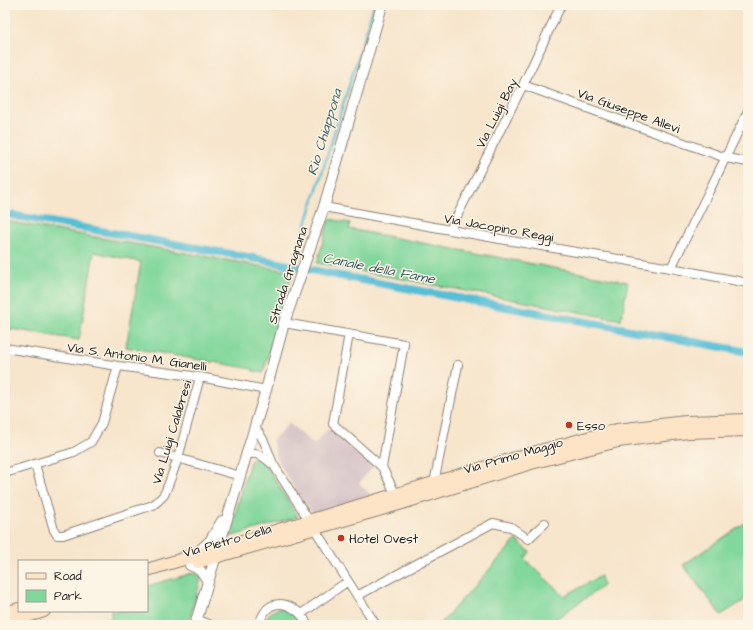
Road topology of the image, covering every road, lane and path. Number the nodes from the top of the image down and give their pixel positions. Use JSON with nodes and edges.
{"nodes":[{"id":1,"x":382,"y":5,"type":"edge"},
{"id":2,"x":561,"y":5,"type":"edge"},
{"id":3,"x":523,"y":85,"type":"junction"},
{"id":4,"x":748,"y":111,"type":"edge"},
{"id":5,"x":726,"y":158,"type":"junction"},
{"id":6,"x":748,"y":162,"type":"edge"},
{"id":7,"x":324,"y":207,"type":"junction"},
{"id":8,"x":450,"y":230,"type":"junction"},
{"id":9,"x":671,"y":268,"type":"junction"},
{"id":10,"x":748,"y":283,"type":"edge"},
{"id":11,"x":284,"y":323,"type":"junction"},
{"id":12,"x":349,"y":334,"type":"junction"},
{"id":13,"x":5,"y":348,"type":"edge"},
{"id":14,"x":458,"y":365,"type":"dead end"},
{"id":15,"x":118,"y":366,"type":"junction"},
{"id":16,"x":200,"y":377,"type":"junction"},
{"id":17,"x":266,"y":390,"type":"junction"},
{"id":18,"x":748,"y":420,"type":"edge"},
{"id":19,"x":254,"y":427,"type":"junction"},
{"id":20,"x":748,"y":430,"type":"edge"},
{"id":21,"x":160,"y":453,"type":"dead end"},
{"id":22,"x":247,"y":454,"type":"junction"},
{"id":23,"x":178,"y":458,"type":"junction"},
{"id":24,"x":35,"y":464,"type":"junction"},
{"id":25,"x":273,"y":464,"type":"junction"},
{"id":26,"x":382,"y":467,"type":"junction"},
{"id":27,"x":5,"y":473,"type":"edge"},
{"id":28,"x":240,"y":476,"type":"junction"},
{"id":29,"x":434,"y":483,"type":"junction"},
{"id":30,"x":396,"y":495,"type":"junction"},
{"id":31,"x":230,"y":507,"type":"junction"},
{"id":32,"x":545,"y":523,"type":"dead end"},
{"id":33,"x":312,"y":524,"type":"junction"},
{"id":34,"x":216,"y":553,"type":"junction"},
{"id":35,"x":196,"y":554,"type":"junction"},
{"id":36,"x":190,"y":565,"type":"junction"},
{"id":37,"x":148,"y":570,"type":"edge"},
{"id":38,"x":148,"y":579,"type":"edge"},
{"id":39,"x":348,"y":581,"type":"junction"},
{"id":40,"x":208,"y":582,"type":"junction"},
{"id":41,"x":357,"y":596,"type":"junction"},
{"id":42,"x":18,"y":609,"type":"edge"},
{"id":43,"x":41,"y":612,"type":"edge"},
{"id":44,"x":5,"y":614,"type":"edge"},
{"id":45,"x":301,"y":614,"type":"junction"},
{"id":46,"x":195,"y":622,"type":"edge"},
{"id":47,"x":5,"y":623,"type":"edge"},
{"id":48,"x":211,"y":625,"type":"edge"},
{"id":49,"x":259,"y":625,"type":"edge"},
{"id":50,"x":307,"y":625,"type":"edge"},
{"id":51,"x":376,"y":625,"type":"edge"}],
"edges":[{"from":1,"to":7,"type":"street","name":"Strada Gragnana"},
{"from":2,"to":3,"type":"street","name":"Via Luigi Bay"},
{"from":3,"to":5,"type":"street","name":"Via Giuseppe Allevi"},
{"from":3,"to":8,"type":"street","name":"Via Luigi Bay"},
{"from":4,"to":5,"type":"street"},
{"from":5,"to":6,"type":"street","name":"Via Giuseppe Allevi"},
{"from":5,"to":9,"type":"street"},
{"from":7,"to":8,"type":"street","name":"Via Jacopino Reggi"},
{"from":7,"to":11,"type":"street","name":"Strada Gragnana"},
{"from":8,"to":9,"type":"street","name":"Via Jacopino Reggi"},
{"from":9,"to":10,"type":"street","name":"Via Jacopino Reggi"},
{"from":11,"to":12,"type":"street"},
{"from":11,"to":17,"type":"street","name":"Strada Gragnana"},
{"from":12,"to":26,"type":"street"},
{"from":12,"to":26,"type":"street"},
{"from":13,"to":15,"type":"street","name":"Via S. Antonio M. Gianelli"},
{"from":14,"to":29,"type":"street"},
{"from":15,"to":16,"type":"street","name":"Via S. Antonio M. Gianelli"},
{"from":15,"to":24,"type":"street"},
{"from":16,"to":17,"type":"street","name":"Via S. Antonio M. Gianelli"},
{"from":16,"to":23,"type":"street","name":"Via Luigi Calabresi"},
{"from":17,"to":19,"type":"street","name":"Strada Gragnana"},
{"from":18,"to":29,"type":"main road","name":"Via Primo Maggio"},
{"from":19,"to":22,"type":"street","name":"Strada Gragnana"},
{"from":19,"to":25,"type":"street"},
{"from":20,"to":33,"type":"main road","name":"Via Primo Maggio"},
{"from":21,"to":23,"type":"street"},
{"from":22,"to":25,"type":"street"},
{"from":22,"to":28,"type":"street","name":"Strada Gragnana"},
{"from":23,"to":24,"type":"street","name":"Via Luigi Calabresi"},
{"from":23,"to":28,"type":"street"},
{"from":24,"to":27,"type":"street"},
{"from":25,"to":33,"type":"street"},
{"from":26,"to":30,"type":"street"},
{"from":28,"to":31,"type":"street","name":"Strada Gragnana"},
{"from":29,"to":30,"type":"main road","name":"Via Primo Maggio"},
{"from":30,"to":33,"type":"main road","name":"Via Primo Maggio"},
{"from":31,"to":34,"type":"street","name":"Strada Gragnana"},
{"from":31,"to":35,"type":"street"},
{"from":32,"to":41,"type":"street"},
{"from":33,"to":34,"type":"main road","name":"Via Pietro Cella"},
{"from":33,"to":39,"type":"street"},
{"from":34,"to":35,"type":"main road","name":"Via Pietro Cella"},
{"from":34,"to":36,"type":"main road","name":"Via Pietro Cella"},
{"from":34,"to":40,"type":"street","name":"Strada Gragnana"},
{"from":35,"to":37,"type":"main road","name":"Via Pietro Cella"},
{"from":36,"to":38,"type":"main road","name":"Via Pietro Cella"},
{"from":36,"to":40,"type":"street"},
{"from":39,"to":41,"type":"street"},
{"from":39,"to":45,"type":"street"},
{"from":40,"to":46,"type":"street","name":"Strada Gragnana"},
{"from":41,"to":51,"type":"street"},
{"from":42,"to":44,"type":"main road"},
{"from":43,"to":47,"type":"main road"},
{"from":45,"to":49,"type":"street"},
{"from":45,"to":50,"type":"street"},
{"from":46,"to":48,"type":"street"}]}
